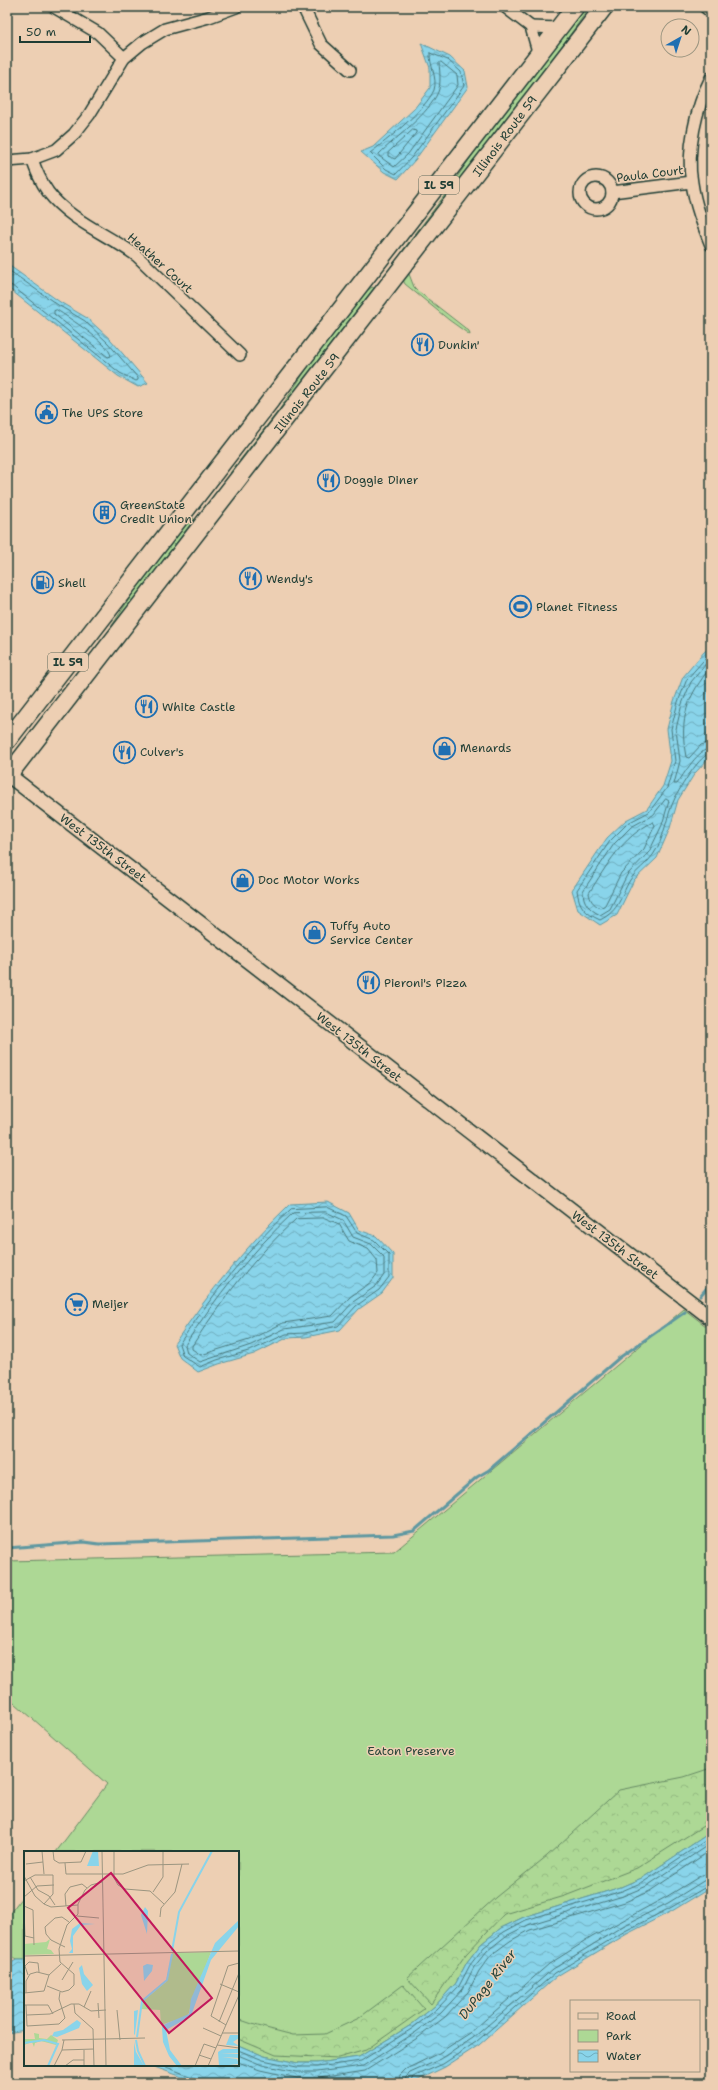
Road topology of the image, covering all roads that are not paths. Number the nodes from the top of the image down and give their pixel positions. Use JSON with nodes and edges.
{"nodes":[{"id":1,"x":54,"y":7,"type":"edge"},
{"id":2,"x":236,"y":7,"type":"edge"},
{"id":3,"x":303,"y":7,"type":"edge"},
{"id":4,"x":504,"y":7,"type":"edge"},
{"id":5,"x":575,"y":7,"type":"edge"},
{"id":6,"x":604,"y":7,"type":"edge"},
{"id":7,"x":705,"y":7,"type":"edge"},
{"id":8,"x":711,"y":12,"type":"edge"},
{"id":9,"x":531,"y":27,"type":"junction"},
{"id":10,"x":559,"y":28,"type":"junction"},
{"id":11,"x":539,"y":55,"type":"junction"},
{"id":12,"x":124,"y":58,"type":"junction"},
{"id":13,"x":350,"y":70,"type":"dead end"},
{"id":14,"x":711,"y":78,"type":"edge"},
{"id":15,"x":32,"y":159,"type":"junction"},
{"id":16,"x":7,"y":161,"type":"edge"},
{"id":17,"x":691,"y":182,"type":"junction"},
{"id":18,"x":612,"y":192,"type":"dead end"},
{"id":19,"x":711,"y":245,"type":"edge"},
{"id":20,"x":380,"y":261,"type":"junction"},
{"id":21,"x":392,"y":282,"type":"junction"},
{"id":22,"x":240,"y":355,"type":"dead end"},
{"id":23,"x":7,"y":741,"type":"edge"},
{"id":24,"x":7,"y":775,"type":"edge"},
{"id":25,"x":711,"y":1318,"type":"edge"}],
"edges":[{"from":1,"to":12,"type":"street"},
{"from":2,"to":12,"type":"street"},
{"from":3,"to":13,"type":"street"},
{"from":4,"to":9,"type":"street"},
{"from":5,"to":10,"type":"main road","name":"Illinois Route 59","number":"IL 59"},
{"from":6,"to":21,"type":"main road","name":"Illinois Route 59","number":"IL 59"},
{"from":7,"to":8,"type":"street"},
{"from":9,"to":10,"type":"street"},
{"from":9,"to":11,"type":"street"},
{"from":10,"to":11,"type":"main road","name":"Illinois Route 59","number":"IL 59"},
{"from":11,"to":20,"type":"main road","name":"Illinois Route 59","number":"IL 59"},
{"from":12,"to":15,"type":"street"},
{"from":14,"to":17,"type":"street"},
{"from":15,"to":16,"type":"street"},
{"from":15,"to":22,"type":"street","name":"Heather Court"},
{"from":17,"to":18,"type":"street","name":"Paula Court"},
{"from":17,"to":19,"type":"street"},
{"from":20,"to":21,"type":"main road"},
{"from":20,"to":23,"type":"main road","name":"Illinois Route 59","number":"IL 59"},
{"from":21,"to":24,"type":"main road","name":"Illinois Route 59","number":"IL 59"},
{"from":24,"to":25,"type":"street","name":"West 135th Street"}]}
